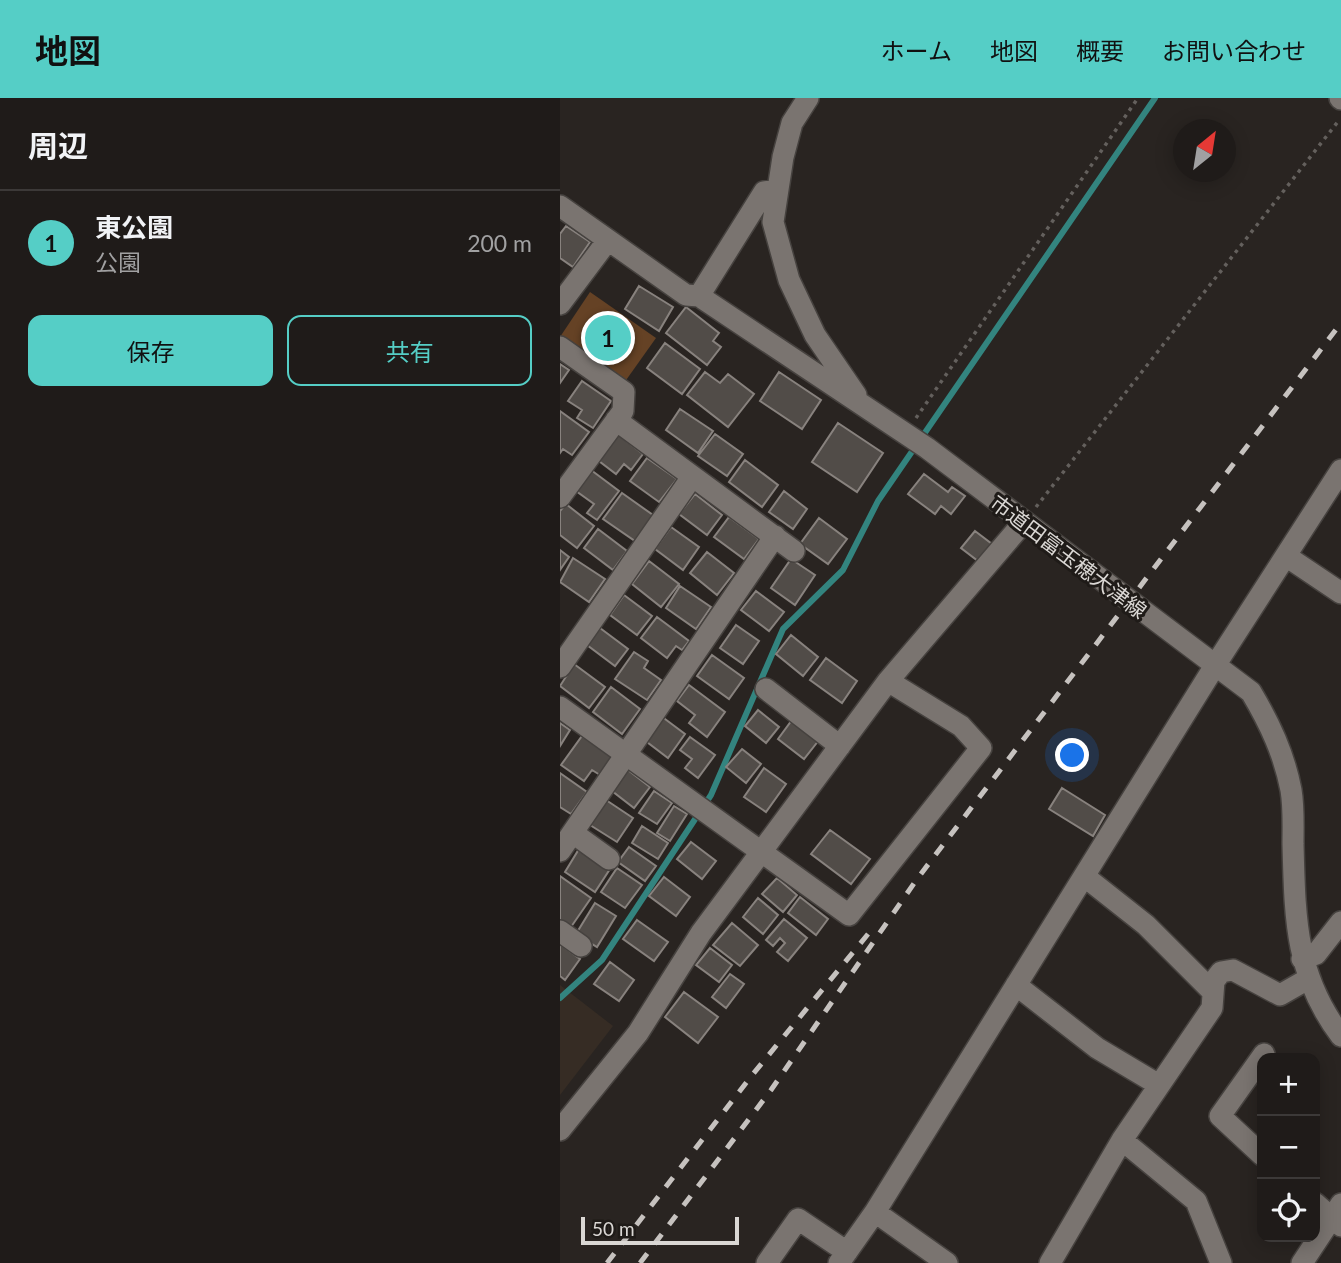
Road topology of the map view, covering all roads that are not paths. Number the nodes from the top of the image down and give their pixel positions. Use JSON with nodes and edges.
{"nodes":[{"id":1,"x":808,"y":98,"type":"edge"},
{"id":2,"x":778,"y":190,"type":"junction"},
{"id":3,"x":560,"y":206,"type":"edge"},
{"id":4,"x":608,"y":240,"type":"junction"},
{"id":5,"x":699,"y":296,"type":"junction"},
{"id":6,"x":560,"y":304,"type":"edge"},
{"id":7,"x":560,"y":347,"type":"edge"},
{"id":8,"x":863,"y":405,"type":"junction"},
{"id":9,"x":616,"y":420,"type":"junction"},
{"id":10,"x":1341,"y":470,"type":"edge"},
{"id":11,"x":692,"y":477,"type":"junction"},
{"id":12,"x":560,"y":497,"type":"edge"},
{"id":13,"x":1023,"y":523,"type":"junction"},
{"id":14,"x":775,"y":536,"type":"junction"},
{"id":15,"x":794,"y":551,"type":"dead end"},
{"id":16,"x":1286,"y":556,"type":"junction"},
{"id":17,"x":1341,"y":593,"type":"edge"},
{"id":18,"x":1216,"y":664,"type":"junction"},
{"id":19,"x":560,"y":667,"type":"edge"},
{"id":20,"x":888,"y":681,"type":"junction"},
{"id":21,"x":766,"y":689,"type":"dead end"},
{"id":22,"x":560,"y":707,"type":"edge"},
{"id":23,"x":840,"y":746,"type":"junction"},
{"id":24,"x":627,"y":754,"type":"junction"},
{"id":25,"x":573,"y":832,"type":"junction"},
{"id":26,"x":560,"y":851,"type":"edge"},
{"id":27,"x":762,"y":851,"type":"junction"},
{"id":28,"x":610,"y":859,"type":"dead end"},
{"id":29,"x":1084,"y":876,"type":"junction"},
{"id":30,"x":1341,"y":922,"type":"edge"},
{"id":31,"x":560,"y":932,"type":"edge"},
{"id":32,"x":581,"y":946,"type":"dead end"},
{"id":33,"x":1305,"y":969,"type":"junction"},
{"id":34,"x":1016,"y":985,"type":"junction"},
{"id":35,"x":1213,"y":992,"type":"junction"},
{"id":36,"x":1341,"y":1037,"type":"edge"},
{"id":37,"x":1257,"y":1065,"type":"edge"},
{"id":38,"x":1159,"y":1085,"type":"junction"},
{"id":39,"x":560,"y":1130,"type":"edge"},
{"id":40,"x":1122,"y":1140,"type":"junction"},
{"id":41,"x":1257,"y":1150,"type":"edge"},
{"id":42,"x":1320,"y":1206,"type":"edge"},
{"id":43,"x":875,"y":1212,"type":"junction"},
{"id":44,"x":1338,"y":1216,"type":"edge"},
{"id":45,"x":843,"y":1258,"type":"edge"},
{"id":46,"x":767,"y":1263,"type":"edge"},
{"id":47,"x":947,"y":1263,"type":"edge"},
{"id":48,"x":1050,"y":1263,"type":"edge"},
{"id":49,"x":1221,"y":1263,"type":"edge"},
{"id":50,"x":1302,"y":1263,"type":"edge"}],
"edges":[{"from":1,"to":2,"type":"street","name":"市道田富玉穂大津線"},
{"from":2,"to":5,"type":"street"},
{"from":2,"to":8,"type":"street","name":"市道田富玉穂大津線"},
{"from":3,"to":4,"type":"street"},
{"from":4,"to":5,"type":"street"},
{"from":4,"to":6,"type":"street"},
{"from":5,"to":8,"type":"street"},
{"from":7,"to":9,"type":"street"},
{"from":8,"to":13,"type":"street","name":"市道田富玉穂大津線"},
{"from":9,"to":11,"type":"street"},
{"from":9,"to":12,"type":"street"},
{"from":10,"to":16,"type":"street"},
{"from":11,"to":14,"type":"street"},
{"from":11,"to":19,"type":"street"},
{"from":13,"to":18,"type":"street","name":"市道田富玉穂大津線"},
{"from":13,"to":20,"type":"street"},
{"from":14,"to":15,"type":"street"},
{"from":14,"to":24,"type":"street"},
{"from":16,"to":17,"type":"street"},
{"from":16,"to":18,"type":"street"},
{"from":18,"to":29,"type":"street"},
{"from":18,"to":33,"type":"street","name":"市道田富玉穂大津線"},
{"from":20,"to":23,"type":"street"},
{"from":20,"to":27,"type":"street"},
{"from":21,"to":23,"type":"street"},
{"from":22,"to":24,"type":"street"},
{"from":23,"to":27,"type":"street"},
{"from":24,"to":25,"type":"street"},
{"from":24,"to":27,"type":"street"},
{"from":25,"to":26,"type":"street"},
{"from":25,"to":28,"type":"street"},
{"from":27,"to":39,"type":"street"},
{"from":29,"to":34,"type":"street"},
{"from":29,"to":35,"type":"street"},
{"from":30,"to":33,"type":"street"},
{"from":31,"to":32,"type":"street"},
{"from":33,"to":35,"type":"street"},
{"from":33,"to":36,"type":"street","name":"市道田富玉穂大津線"},
{"from":34,"to":38,"type":"street"},
{"from":34,"to":43,"type":"street"},
{"from":35,"to":38,"type":"street"},
{"from":37,"to":41,"type":"street"},
{"from":38,"to":40,"type":"street"},
{"from":40,"to":48,"type":"street"},
{"from":40,"to":49,"type":"street"},
{"from":42,"to":44,"type":"street"},
{"from":43,"to":45,"type":"street"},
{"from":43,"to":47,"type":"street"},
{"from":44,"to":50,"type":"street"},
{"from":45,"to":46,"type":"street"}]}
